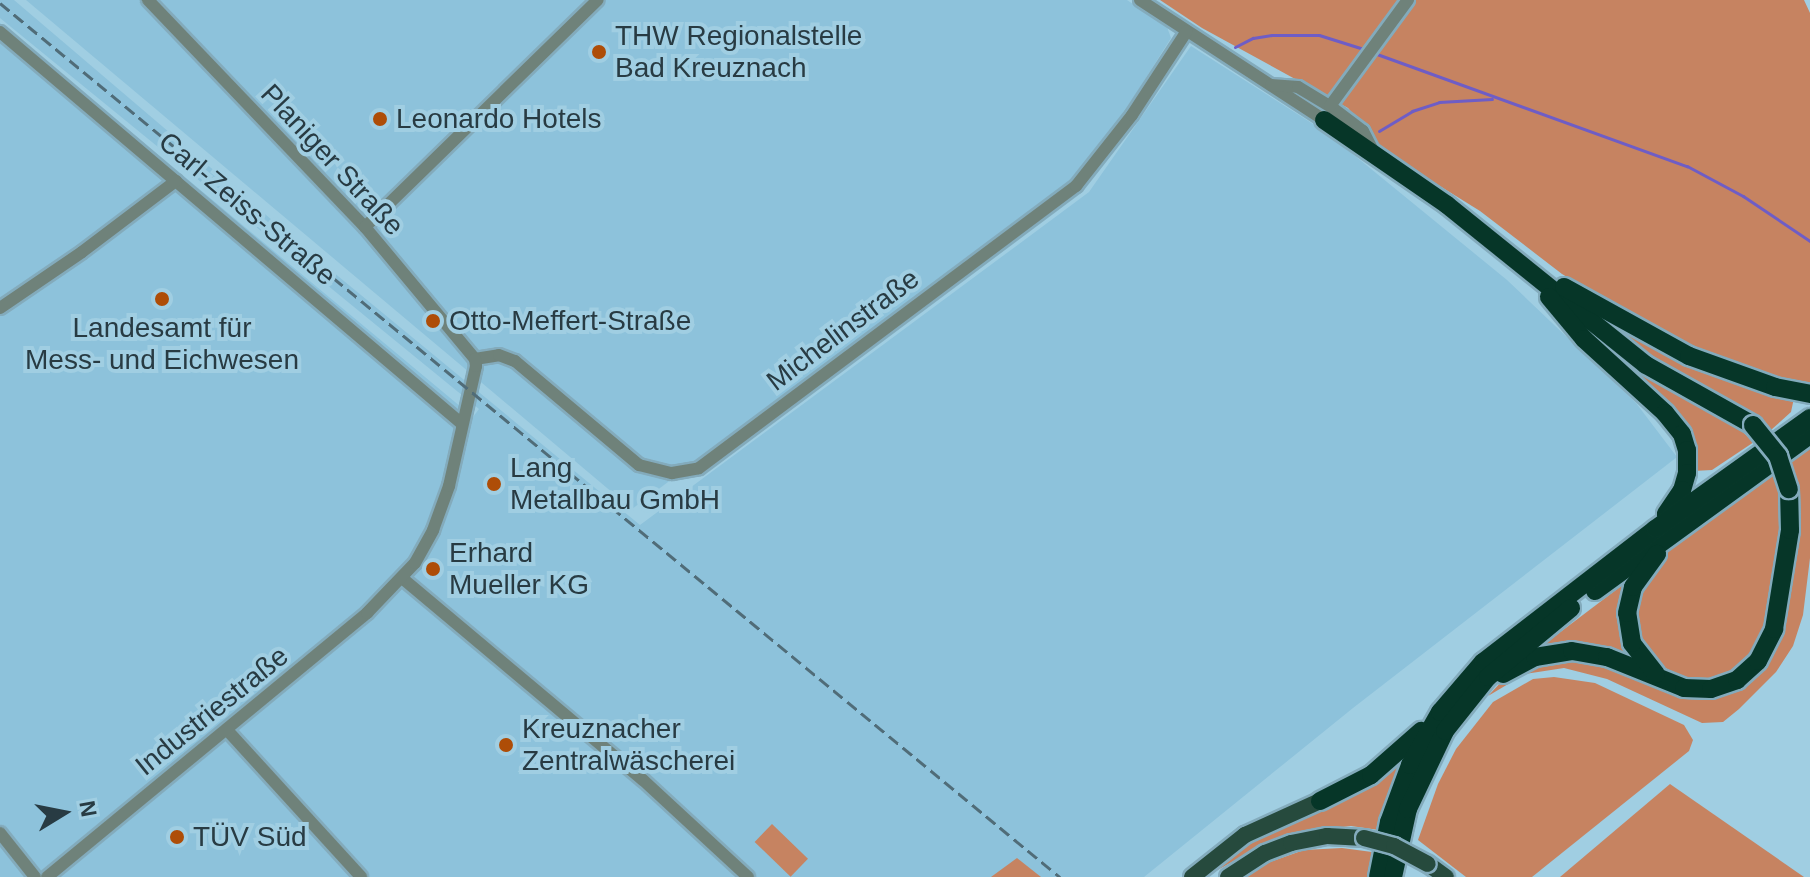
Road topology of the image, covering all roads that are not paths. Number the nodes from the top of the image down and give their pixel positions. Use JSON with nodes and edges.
{"nodes":[{"id":1,"x":148,"y":0,"type":"edge"},
{"id":2,"x":598,"y":0,"type":"edge"},
{"id":3,"x":1140,"y":0,"type":"edge"},
{"id":4,"x":1408,"y":0,"type":"edge"},
{"id":5,"x":1187,"y":31,"type":"junction"},
{"id":6,"x":0,"y":32,"type":"edge"},
{"id":7,"x":1327,"y":113,"type":"junction"},
{"id":8,"x":176,"y":181,"type":"junction"},
{"id":9,"x":365,"y":227,"type":"junction"},
{"id":10,"x":1513,"y":257,"type":"junction"},
{"id":11,"x":0,"y":308,"type":"edge"},
{"id":12,"x":475,"y":359,"type":"junction"},
{"id":13,"x":1810,"y":394,"type":"edge"},
{"id":14,"x":1810,"y":418,"type":"edge"},
{"id":15,"x":462,"y":424,"type":"junction"},
{"id":16,"x":1810,"y":435,"type":"edge"},
{"id":17,"x":1679,"y":528,"type":"junction"},
{"id":18,"x":1655,"y":529,"type":"junction"},
{"id":19,"x":402,"y":578,"type":"junction"},
{"id":20,"x":1676,"y":685,"type":"junction"},
{"id":21,"x":1471,"y":696,"type":"junction"},
{"id":22,"x":1440,"y":712,"type":"junction"},
{"id":23,"x":227,"y":730,"type":"junction"},
{"id":24,"x":1320,"y":801,"type":"joint"},
{"id":25,"x":0,"y":833,"type":"edge"},
{"id":26,"x":35,"y":877,"type":"edge"},
{"id":27,"x":47,"y":877,"type":"edge"},
{"id":28,"x":361,"y":877,"type":"edge"},
{"id":29,"x":748,"y":877,"type":"edge"},
{"id":30,"x":1192,"y":877,"type":"edge"},
{"id":31,"x":1228,"y":877,"type":"edge"},
{"id":32,"x":1378,"y":877,"type":"edge"},
{"id":33,"x":1393,"y":877,"type":"edge"},
{"id":34,"x":1446,"y":877,"type":"edge"}],
"edges":[{"from":1,"to":9,"type":"street","name":"Planiger Straße"},
{"from":2,"to":9,"type":"street"},
{"from":3,"to":5,"type":"street"},
{"from":4,"to":7,"type":"street"},
{"from":5,"to":7,"type":"street"},
{"from":5,"to":12,"type":"street","name":"Michelinstraße"},
{"from":6,"to":8,"type":"street","name":"Carl-Zeiss-Straße"},
{"from":7,"to":10,"type":"highway"},
{"from":8,"to":11,"type":"street"},
{"from":8,"to":15,"type":"street","name":"Carl-Zeiss-Straße"},
{"from":9,"to":12,"type":"street","name":"Planiger Straße"},
{"from":10,"to":13,"type":"highway"},
{"from":10,"to":18,"type":"highway"},
{"from":10,"to":20,"type":"highway","bridge":true},
{"from":12,"to":15,"type":"street","name":"Industriestraße"},
{"from":14,"to":18,"type":"highway"},
{"from":15,"to":19,"type":"street","name":"Industriestraße"},
{"from":16,"to":17,"type":"highway"},
{"from":17,"to":20,"type":"highway"},
{"from":17,"to":21,"type":"highway"},
{"from":18,"to":22,"type":"highway"},
{"from":19,"to":23,"type":"street","name":"Industriestraße"},
{"from":19,"to":29,"type":"street"},
{"from":20,"to":21,"type":"highway"},
{"from":21,"to":33,"type":"highway"},
{"from":22,"to":24,"type":"highway"},
{"from":22,"to":32,"type":"highway"},
{"from":23,"to":27,"type":"street","name":"Industriestraße"},
{"from":23,"to":28,"type":"street"},
{"from":24,"to":30,"type":"main road"},
{"from":25,"to":26,"type":"street"},
{"from":31,"to":34,"type":"main road","bridge":true}]}
